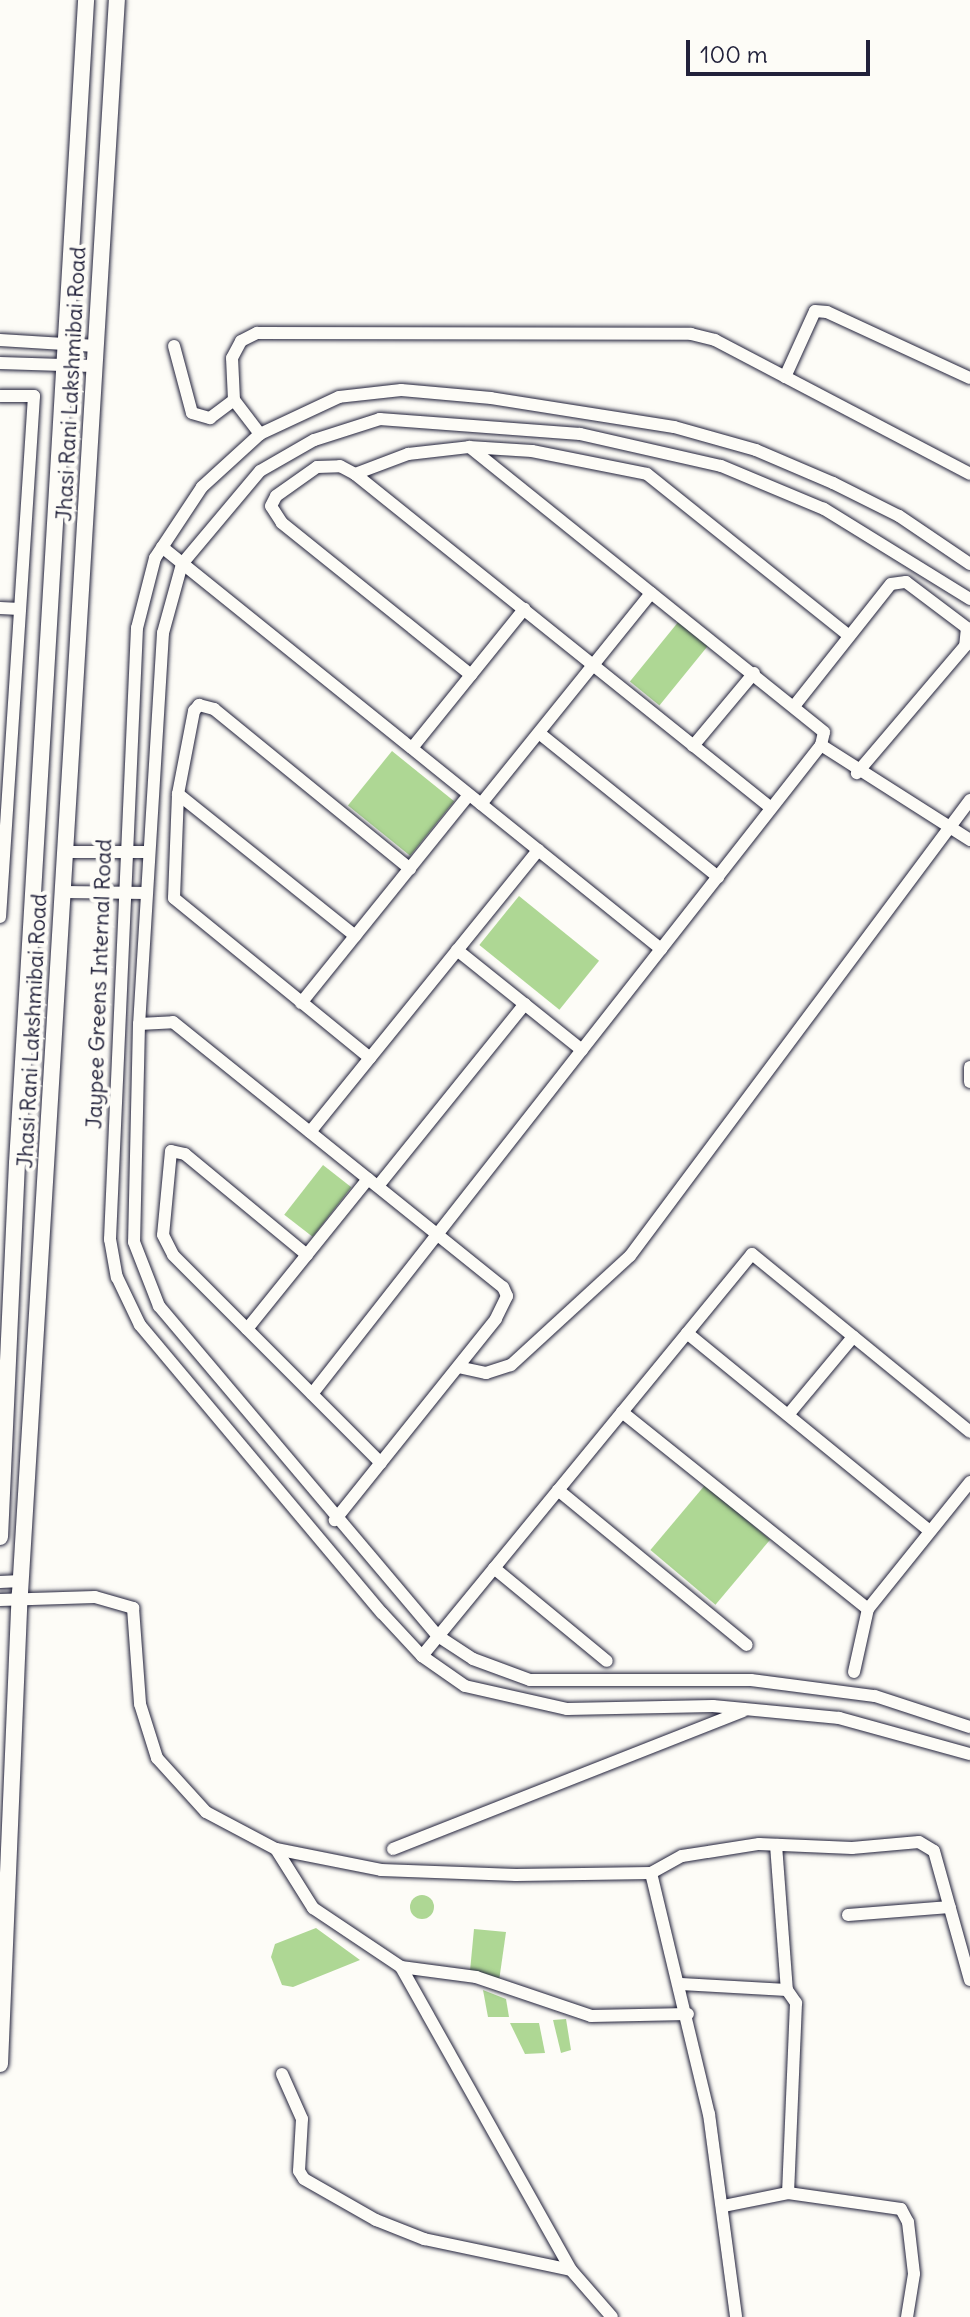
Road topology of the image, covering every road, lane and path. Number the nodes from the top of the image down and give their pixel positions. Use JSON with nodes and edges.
{"nodes":[{"id":1,"x":86,"y":0,"type":"edge"},
{"id":2,"x":117,"y":0,"type":"edge"},
{"id":3,"x":0,"y":340,"type":"edge"},
{"id":4,"x":69,"y":345,"type":"junction"},
{"id":5,"x":96,"y":346,"type":"junction"},
{"id":6,"x":174,"y":346,"type":"dead end"},
{"id":7,"x":0,"y":363,"type":"edge"},
{"id":8,"x":68,"y":363,"type":"junction"},
{"id":9,"x":94,"y":366,"type":"junction"},
{"id":10,"x":785,"y":377,"type":"junction"},
{"id":11,"x":970,"y":378,"type":"edge"},
{"id":12,"x":0,"y":396,"type":"edge"},
{"id":13,"x":234,"y":400,"type":"junction"},
{"id":14,"x":260,"y":434,"type":"junction"},
{"id":15,"x":469,"y":447,"type":"junction"},
{"id":16,"x":355,"y":474,"type":"junction"},
{"id":17,"x":970,"y":474,"type":"edge"},
{"id":18,"x":162,"y":547,"type":"junction"},
{"id":19,"x":182,"y":564,"type":"junction"},
{"id":20,"x":970,"y":564,"type":"edge"},
{"id":21,"x":651,"y":593,"type":"junction"},
{"id":22,"x":970,"y":599,"type":"edge"},
{"id":23,"x":0,"y":608,"type":"edge"},
{"id":24,"x":20,"y":609,"type":"junction"},
{"id":25,"x":524,"y":609,"type":"junction"},
{"id":26,"x":849,"y":636,"type":"junction"},
{"id":27,"x":593,"y":665,"type":"junction"},
{"id":28,"x":754,"y":673,"type":"junction"},
{"id":29,"x":471,"y":675,"type":"junction"},
{"id":30,"x":795,"y":705,"type":"junction"},
{"id":31,"x":539,"y":733,"type":"junction"},
{"id":32,"x":821,"y":745,"type":"junction"},
{"id":33,"x":693,"y":746,"type":"junction"},
{"id":34,"x":412,"y":748,"type":"junction"},
{"id":35,"x":857,"y":773,"type":"junction"},
{"id":36,"x":178,"y":794,"type":"junction"},
{"id":37,"x":469,"y":795,"type":"junction"},
{"id":38,"x":970,"y":800,"type":"edge"},
{"id":39,"x":481,"y":804,"type":"junction"},
{"id":40,"x":771,"y":808,"type":"junction"},
{"id":41,"x":951,"y":825,"type":"junction"},
{"id":42,"x":3,"y":830,"type":"edge"},
{"id":43,"x":970,"y":840,"type":"edge"},
{"id":44,"x":538,"y":850,"type":"junction"},
{"id":45,"x":65,"y":852,"type":"junction"},
{"id":46,"x":148,"y":852,"type":"junction"},
{"id":47,"x":124,"y":853,"type":"junction"},
{"id":48,"x":410,"y":869,"type":"junction"},
{"id":49,"x":718,"y":877,"type":"junction"},
{"id":50,"x":63,"y":892,"type":"junction"},
{"id":51,"x":122,"y":893,"type":"junction"},
{"id":52,"x":146,"y":893,"type":"junction"},
{"id":53,"x":0,"y":917,"type":"edge"},
{"id":54,"x":355,"y":936,"type":"junction"},
{"id":55,"x":661,"y":949,"type":"junction"},
{"id":56,"x":457,"y":950,"type":"junction"},
{"id":57,"x":301,"y":1003,"type":"junction"},
{"id":58,"x":525,"y":1004,"type":"junction"},
{"id":59,"x":139,"y":1024,"type":"junction"},
{"id":60,"x":582,"y":1050,"type":"junction"},
{"id":61,"x":370,"y":1058,"type":"junction"},
{"id":62,"x":970,"y":1067,"type":"edge"},
{"id":63,"x":970,"y":1082,"type":"edge"},
{"id":64,"x":310,"y":1132,"type":"junction"},
{"id":65,"x":373,"y":1183,"type":"junction"},
{"id":66,"x":439,"y":1236,"type":"junction"},
{"id":67,"x":307,"y":1255,"type":"junction"},
{"id":68,"x":247,"y":1329,"type":"junction"},
{"id":69,"x":687,"y":1333,"type":"junction"},
{"id":70,"x":853,"y":1337,"type":"junction"},
{"id":71,"x":458,"y":1367,"type":"junction"},
{"id":72,"x":312,"y":1394,"type":"junction"},
{"id":73,"x":622,"y":1412,"type":"junction"},
{"id":74,"x":788,"y":1415,"type":"junction"},
{"id":75,"x":970,"y":1432,"type":"edge"},
{"id":76,"x":381,"y":1463,"type":"junction"},
{"id":77,"x":970,"y":1482,"type":"edge"},
{"id":78,"x":558,"y":1490,"type":"junction"},
{"id":79,"x":1,"y":1510,"type":"edge"},
{"id":80,"x":335,"y":1520,"type":"junction"},
{"id":81,"x":930,"y":1531,"type":"junction"},
{"id":82,"x":0,"y":1537,"type":"edge"},
{"id":83,"x":494,"y":1568,"type":"junction"},
{"id":84,"x":21,"y":1581,"type":"junction"},
{"id":85,"x":0,"y":1582,"type":"edge"},
{"id":86,"x":20,"y":1599,"type":"junction"},
{"id":87,"x":0,"y":1600,"type":"edge"},
{"id":88,"x":868,"y":1609,"type":"junction"},
{"id":89,"x":438,"y":1636,"type":"junction"},
{"id":90,"x":747,"y":1645,"type":"dead end"},
{"id":91,"x":422,"y":1656,"type":"junction"},
{"id":92,"x":607,"y":1661,"type":"dead end"},
{"id":93,"x":854,"y":1672,"type":"dead end"},
{"id":94,"x":746,"y":1710,"type":"junction"},
{"id":95,"x":970,"y":1727,"type":"edge"},
{"id":96,"x":970,"y":1754,"type":"edge"},
{"id":97,"x":776,"y":1845,"type":"junction"},
{"id":98,"x":276,"y":1849,"type":"junction"},
{"id":99,"x":393,"y":1849,"type":"dead end"},
{"id":100,"x":651,"y":1873,"type":"junction"},
{"id":101,"x":950,"y":1907,"type":"junction"},
{"id":102,"x":848,"y":1915,"type":"dead end"},
{"id":103,"x":3,"y":1946,"type":"edge"},
{"id":104,"x":404,"y":1968,"type":"junction"},
{"id":105,"x":970,"y":1980,"type":"edge"},
{"id":106,"x":681,"y":1984,"type":"junction"},
{"id":107,"x":787,"y":1990,"type":"junction"},
{"id":108,"x":688,"y":2014,"type":"junction"},
{"id":109,"x":0,"y":2064,"type":"edge"},
{"id":110,"x":282,"y":2074,"type":"dead end"},
{"id":111,"x":788,"y":2193,"type":"junction"},
{"id":112,"x":724,"y":2206,"type":"junction"},
{"id":113,"x":571,"y":2270,"type":"junction"},
{"id":114,"x":612,"y":2317,"type":"edge"},
{"id":115,"x":736,"y":2317,"type":"edge"},
{"id":116,"x":907,"y":2317,"type":"edge"}],
"edges":[{"from":1,"to":4,"type":"main road","name":"Jhasi Rani Lakshmibai Road"},
{"from":2,"to":5,"type":"main road","name":"Jhasi Rani Lakshmibai Road"},
{"from":3,"to":4,"type":"street"},
{"from":4,"to":5,"type":"street"},
{"from":4,"to":8,"type":"main road","name":"Jhasi Rani Lakshmibai Road"},
{"from":5,"to":9,"type":"main road","name":"Jhasi Rani Lakshmibai Road"},
{"from":6,"to":13,"type":"street"},
{"from":7,"to":8,"type":"street"},
{"from":8,"to":9,"type":"street"},
{"from":8,"to":79,"type":"main road","name":"Jhasi Rani Lakshmibai Road"},
{"from":9,"to":45,"type":"main road","name":"Jhasi Rani Lakshmibai Road"},
{"from":10,"to":11,"type":"street"},
{"from":10,"to":13,"type":"street"},
{"from":10,"to":17,"type":"street"},
{"from":12,"to":24,"type":"street"},
{"from":13,"to":14,"type":"street"},
{"from":14,"to":18,"type":"street","name":"Jaypee Greens Internal Road"},
{"from":14,"to":20,"type":"street","name":"Jaypee Greens Internal Road"},
{"from":15,"to":16,"type":"street"},
{"from":15,"to":21,"type":"street"},
{"from":15,"to":26,"type":"street"},
{"from":16,"to":25,"type":"street"},
{"from":16,"to":29,"type":"street"},
{"from":18,"to":19,"type":"street"},
{"from":18,"to":47,"type":"street","name":"Jaypee Greens Internal Road"},
{"from":19,"to":22,"type":"street","name":"Jaypee Greens Internal Road"},
{"from":19,"to":34,"type":"street"},
{"from":19,"to":46,"type":"street","name":"Jaypee Greens Internal Road"},
{"from":21,"to":27,"type":"street"},
{"from":21,"to":28,"type":"street"},
{"from":23,"to":24,"type":"street"},
{"from":24,"to":42,"type":"street"},
{"from":25,"to":27,"type":"street"},
{"from":25,"to":29,"type":"street"},
{"from":26,"to":30,"type":"street"},
{"from":26,"to":35,"type":"street"},
{"from":27,"to":31,"type":"street"},
{"from":27,"to":33,"type":"street"},
{"from":28,"to":30,"type":"street"},
{"from":28,"to":33,"type":"street"},
{"from":29,"to":34,"type":"street"},
{"from":30,"to":32,"type":"street"},
{"from":31,"to":39,"type":"street"},
{"from":31,"to":49,"type":"street"},
{"from":32,"to":35,"type":"street"},
{"from":32,"to":40,"type":"street"},
{"from":33,"to":40,"type":"street"},
{"from":34,"to":37,"type":"street"},
{"from":35,"to":41,"type":"street"},
{"from":36,"to":48,"type":"street"},
{"from":36,"to":54,"type":"street"},
{"from":36,"to":57,"type":"street"},
{"from":37,"to":39,"type":"street"},
{"from":37,"to":48,"type":"street"},
{"from":38,"to":41,"type":"street"},
{"from":39,"to":44,"type":"street"},
{"from":40,"to":49,"type":"street"},
{"from":41,"to":43,"type":"street"},
{"from":41,"to":71,"type":"street"},
{"from":42,"to":53,"type":"street"},
{"from":44,"to":55,"type":"street"},
{"from":44,"to":56,"type":"street"},
{"from":45,"to":47,"type":"street"},
{"from":45,"to":50,"type":"main road","name":"Jhasi Rani Lakshmibai Road"},
{"from":46,"to":47,"type":"street"},
{"from":46,"to":52,"type":"street","name":"Jaypee Greens Internal Road"},
{"from":47,"to":51,"type":"street","name":"Jaypee Greens Internal Road"},
{"from":48,"to":54,"type":"street"},
{"from":49,"to":55,"type":"street"},
{"from":50,"to":51,"type":"street"},
{"from":50,"to":84,"type":"main road","name":"Jhasi Rani Lakshmibai Road"},
{"from":51,"to":52,"type":"street"},
{"from":51,"to":91,"type":"street","name":"Jaypee Greens Internal Road"},
{"from":52,"to":59,"type":"street","name":"Jaypee Greens Internal Road"},
{"from":54,"to":57,"type":"street"},
{"from":55,"to":60,"type":"street"},
{"from":56,"to":58,"type":"street"},
{"from":56,"to":61,"type":"street"},
{"from":57,"to":61,"type":"street"},
{"from":58,"to":60,"type":"street"},
{"from":58,"to":65,"type":"street"},
{"from":59,"to":64,"type":"street"},
{"from":59,"to":80,"type":"street","name":"Jaypee Greens Internal Road"},
{"from":60,"to":66,"type":"street"},
{"from":61,"to":64,"type":"street"},
{"from":62,"to":63,"type":"street"},
{"from":64,"to":65,"type":"street"},
{"from":65,"to":66,"type":"street"},
{"from":65,"to":67,"type":"street"},
{"from":66,"to":71,"type":"street"},
{"from":66,"to":72,"type":"street"},
{"from":67,"to":68,"type":"street"},
{"from":67,"to":68,"type":"street"},
{"from":68,"to":72,"type":"street"},
{"from":69,"to":70,"type":"street"},
{"from":69,"to":73,"type":"street"},
{"from":69,"to":74,"type":"street"},
{"from":70,"to":74,"type":"street"},
{"from":70,"to":75,"type":"street"},
{"from":71,"to":76,"type":"street"},
{"from":72,"to":76,"type":"street"},
{"from":73,"to":78,"type":"street"},
{"from":73,"to":88,"type":"street"},
{"from":74,"to":81,"type":"street"},
{"from":76,"to":80,"type":"street"},
{"from":77,"to":81,"type":"street"},
{"from":78,"to":83,"type":"street"},
{"from":78,"to":90,"type":"street"},
{"from":79,"to":82,"type":"main road","name":"Jhasi Rani Lakshmibai Road"},
{"from":80,"to":89,"type":"street","name":"Jaypee Greens Internal Road"},
{"from":81,"to":88,"type":"street"},
{"from":83,"to":89,"type":"street"},
{"from":83,"to":92,"type":"street"},
{"from":84,"to":85,"type":"street"},
{"from":84,"to":86,"type":"main road","name":"Jhasi Rani Lakshmibai Road"},
{"from":86,"to":87,"type":"street"},
{"from":86,"to":98,"type":"street"},
{"from":86,"to":103,"type":"main road","name":"Jhasi Rani Lakshmibai Road"},
{"from":88,"to":93,"type":"street"},
{"from":89,"to":91,"type":"street"},
{"from":89,"to":95,"type":"street","name":"Jaypee Greens Internal Road"},
{"from":91,"to":94,"type":"street","name":"Jaypee Greens Internal Road"},
{"from":94,"to":96,"type":"street","name":"Jaypee Greens Internal Road"},
{"from":94,"to":99,"type":"street"},
{"from":97,"to":100,"type":"street"},
{"from":97,"to":101,"type":"street"},
{"from":97,"to":107,"type":"street"},
{"from":98,"to":100,"type":"street"},
{"from":98,"to":104,"type":"street"},
{"from":100,"to":106,"type":"street"},
{"from":101,"to":102,"type":"street"},
{"from":101,"to":105,"type":"street"},
{"from":103,"to":109,"type":"main road","name":"Jhasi Rani Lakshmibai Road"},
{"from":104,"to":108,"type":"street"},
{"from":104,"to":113,"type":"street"},
{"from":106,"to":107,"type":"street"},
{"from":106,"to":108,"type":"street"},
{"from":107,"to":111,"type":"street"},
{"from":108,"to":112,"type":"street"},
{"from":110,"to":113,"type":"street"},
{"from":111,"to":112,"type":"street"},
{"from":111,"to":116,"type":"street"},
{"from":112,"to":115,"type":"street"},
{"from":113,"to":114,"type":"street"}]}
